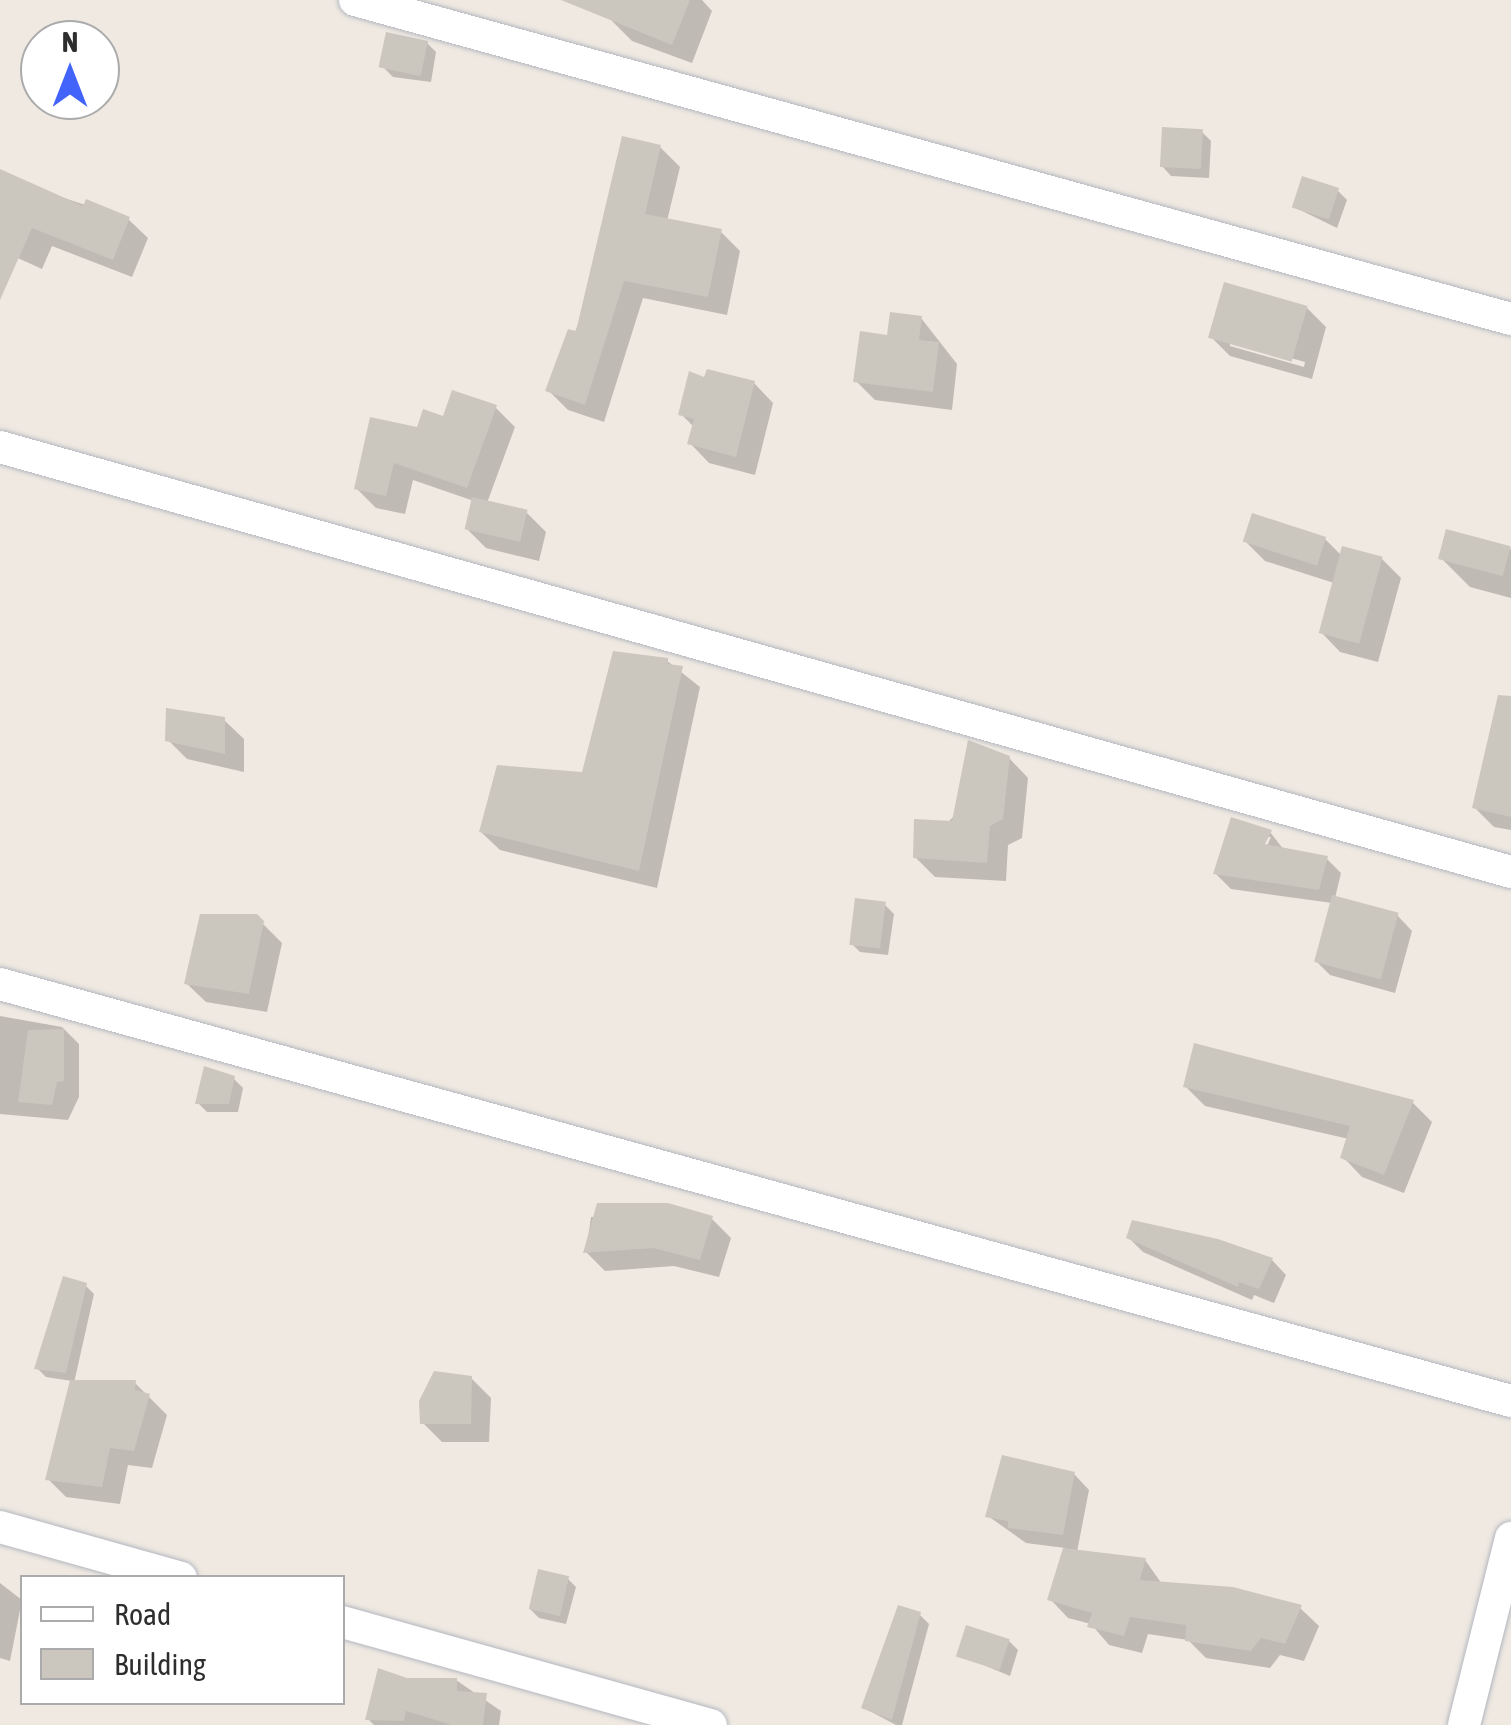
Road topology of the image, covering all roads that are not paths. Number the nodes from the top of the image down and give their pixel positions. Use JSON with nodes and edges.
{"nodes":[{"id":1,"x":355,"y":0,"type":"edge"},
{"id":2,"x":1511,"y":319,"type":"edge"},
{"id":3,"x":0,"y":447,"type":"edge"},
{"id":4,"x":1511,"y":872,"type":"edge"},
{"id":5,"x":0,"y":984,"type":"edge"},
{"id":6,"x":1511,"y":1401,"type":"edge"},
{"id":7,"x":0,"y":1527,"type":"edge"},
{"id":8,"x":1511,"y":1538,"type":"edge"},
{"id":9,"x":170,"y":1575,"type":"edge"},
{"id":10,"x":345,"y":1623,"type":"edge"},
{"id":11,"x":712,"y":1725,"type":"edge"},
{"id":12,"x":1464,"y":1725,"type":"edge"}],
"edges":[{"from":1,"to":2,"type":"street"},
{"from":3,"to":4,"type":"street"},
{"from":5,"to":6,"type":"street"},
{"from":7,"to":9,"type":"street"},
{"from":8,"to":12,"type":"street"},
{"from":10,"to":11,"type":"street"}]}
